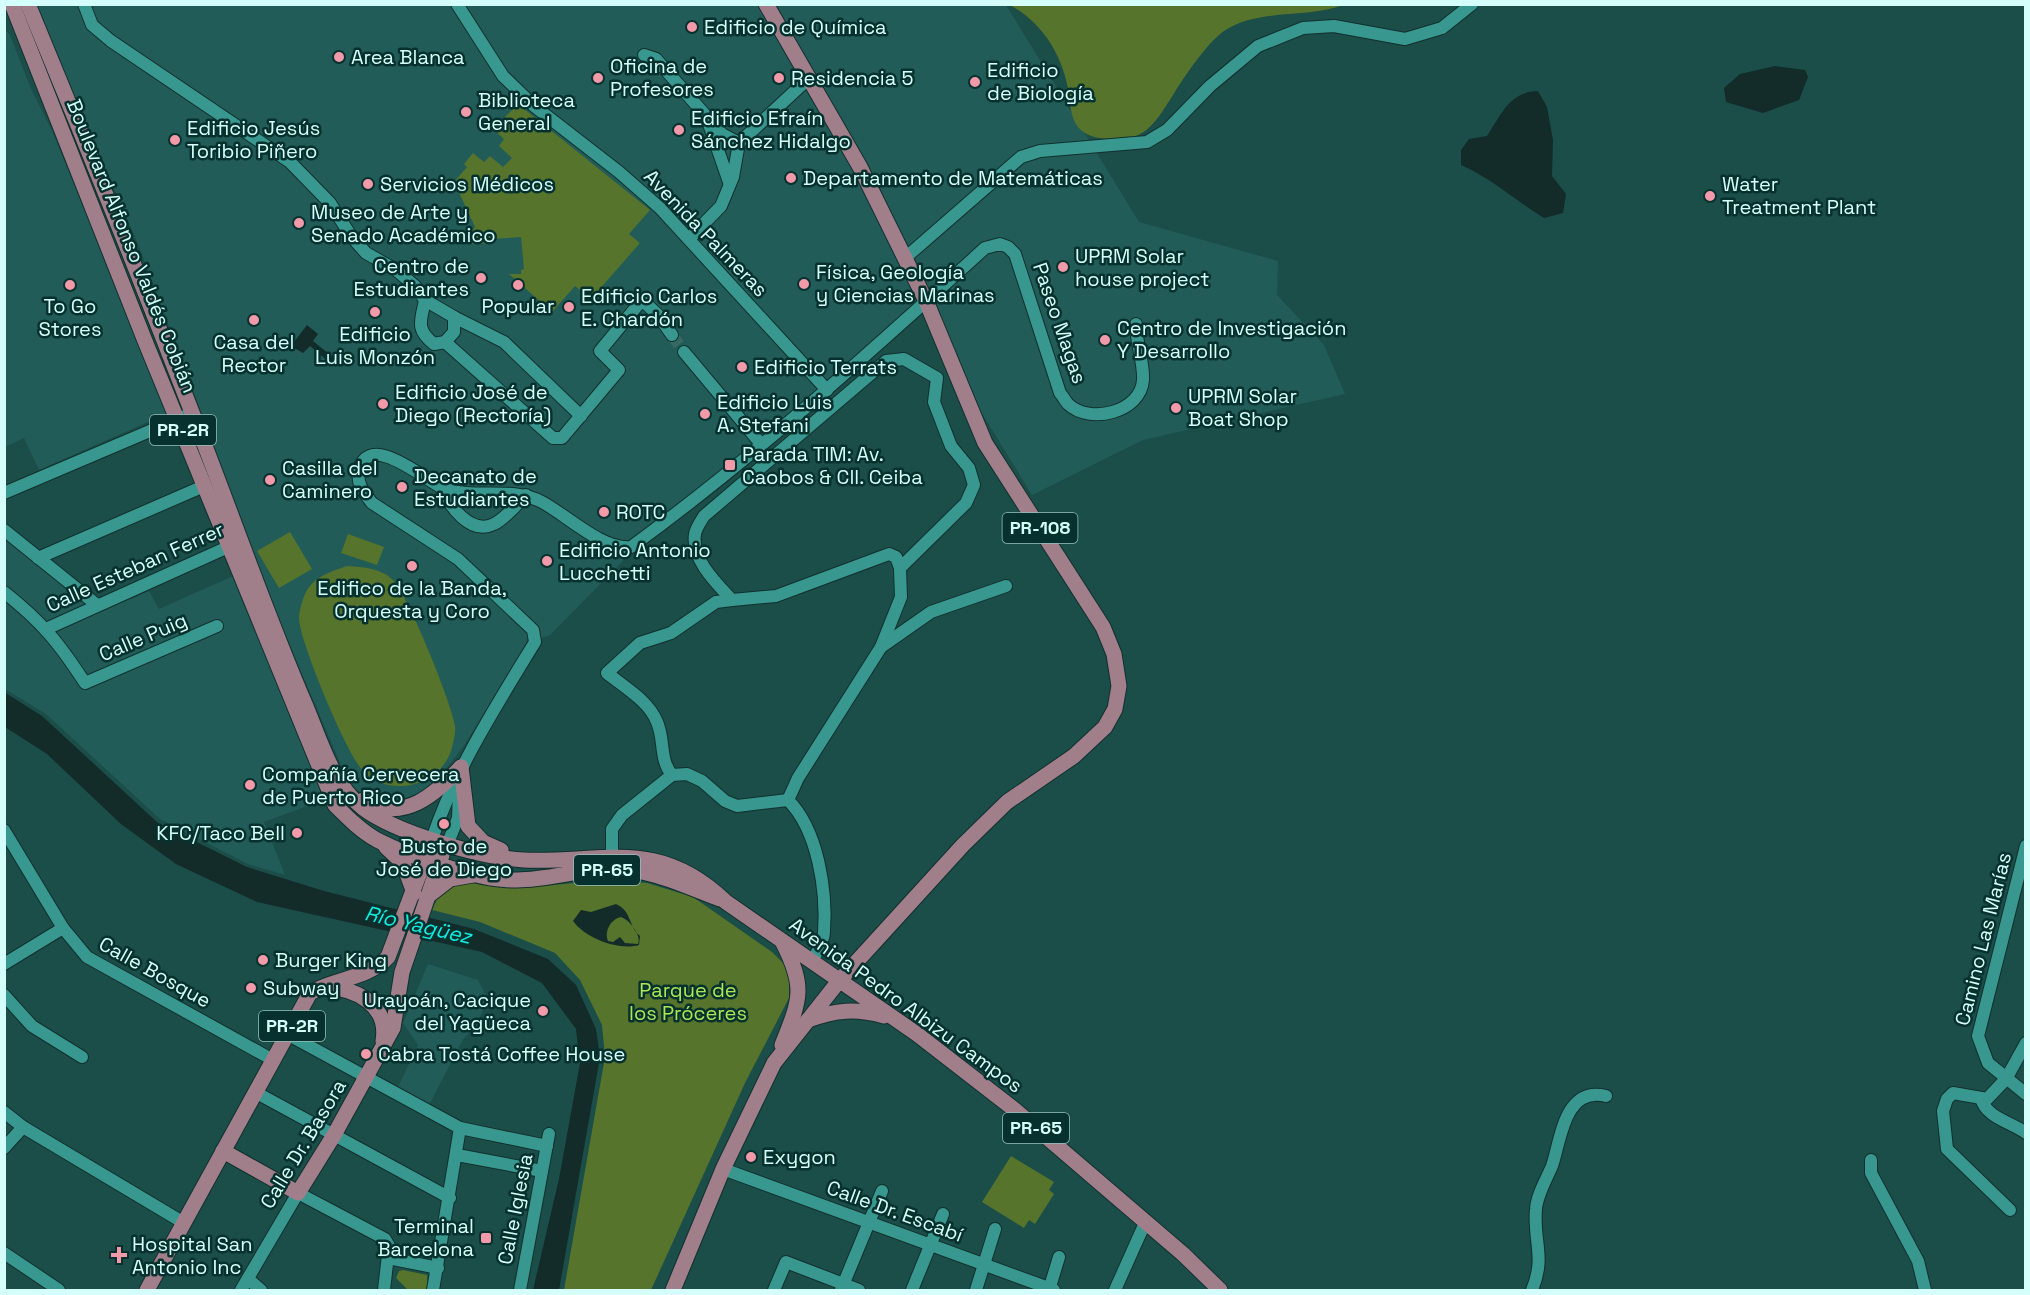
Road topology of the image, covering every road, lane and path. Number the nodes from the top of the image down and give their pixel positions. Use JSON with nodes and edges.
{"nodes":[{"id":1,"x":12,"y":4,"type":"edge"},
{"id":2,"x":28,"y":4,"type":"edge"},
{"id":3,"x":84,"y":4,"type":"edge"},
{"id":4,"x":457,"y":4,"type":"edge"},
{"id":5,"x":766,"y":4,"type":"edge"},
{"id":6,"x":1472,"y":4,"type":"edge"},
{"id":7,"x":644,"y":55,"type":"dead end"},
{"id":8,"x":808,"y":78,"type":"junction"},
{"id":9,"x":707,"y":118,"type":"junction"},
{"id":10,"x":739,"y":143,"type":"junction"},
{"id":11,"x":729,"y":182,"type":"junction"},
{"id":12,"x":690,"y":238,"type":"junction"},
{"id":13,"x":905,"y":258,"type":"junction"},
{"id":14,"x":139,"y":280,"type":"junction"},
{"id":15,"x":425,"y":300,"type":"junction"},
{"id":16,"x":926,"y":302,"type":"junction"},
{"id":17,"x":454,"y":317,"type":"junction"},
{"id":18,"x":1136,"y":324,"type":"dead end"},
{"id":19,"x":672,"y":335,"type":"tunnel mouth"},
{"id":20,"x":145,"y":342,"type":"junction"},
{"id":21,"x":445,"y":342,"type":"junction"},
{"id":22,"x":684,"y":352,"type":"tunnel mouth"},
{"id":23,"x":827,"y":390,"type":"junction"},
{"id":24,"x":185,"y":416,"type":"junction"},
{"id":25,"x":580,"y":416,"type":"junction"},
{"id":26,"x":761,"y":444,"type":"junction"},
{"id":27,"x":204,"y":486,"type":"junction"},
{"id":28,"x":441,"y":487,"type":"junction"},
{"id":29,"x":4,"y":493,"type":"edge"},
{"id":30,"x":526,"y":495,"type":"junction"},
{"id":31,"x":4,"y":530,"type":"edge"},
{"id":32,"x":235,"y":544,"type":"junction"},
{"id":33,"x":38,"y":558,"type":"junction"},
{"id":34,"x":900,"y":568,"type":"junction"},
{"id":35,"x":1006,"y":586,"type":"dead end"},
{"id":36,"x":4,"y":592,"type":"edge"},
{"id":37,"x":732,"y":600,"type":"junction"},
{"id":38,"x":97,"y":605,"type":"junction"},
{"id":39,"x":217,"y":626,"type":"dead end"},
{"id":40,"x":46,"y":629,"type":"junction"},
{"id":41,"x":881,"y":648,"type":"junction"},
{"id":42,"x":85,"y":683,"type":"joint"},
{"id":43,"x":461,"y":767,"type":"junction"},
{"id":44,"x":672,"y":775,"type":"junction"},
{"id":45,"x":344,"y":789,"type":"junction"},
{"id":46,"x":788,"y":800,"type":"junction"},
{"id":47,"x":4,"y":830,"type":"edge"},
{"id":48,"x":377,"y":839,"type":"junction"},
{"id":49,"x":432,"y":839,"type":"junction"},
{"id":50,"x":447,"y":845,"type":"junction"},
{"id":51,"x":2025,"y":846,"type":"edge"},
{"id":52,"x":521,"y":860,"type":"junction"},
{"id":53,"x":432,"y":861,"type":"junction"},
{"id":54,"x":612,"y":862,"type":"junction"},
{"id":55,"x":483,"y":875,"type":"junction"},
{"id":56,"x":420,"y":895,"type":"junction"},
{"id":57,"x":63,"y":928,"type":"junction"},
{"id":58,"x":781,"y":941,"type":"junction"},
{"id":59,"x":403,"y":942,"type":"junction"},
{"id":60,"x":812,"y":962,"type":"junction"},
{"id":61,"x":4,"y":964,"type":"edge"},
{"id":62,"x":839,"y":981,"type":"junction"},
{"id":63,"x":321,"y":987,"type":"junction"},
{"id":64,"x":4,"y":995,"type":"edge"},
{"id":65,"x":808,"y":1020,"type":"junction"},
{"id":66,"x":896,"y":1020,"type":"junction"},
{"id":67,"x":287,"y":1034,"type":"junction"},
{"id":68,"x":2025,"y":1043,"type":"edge"},
{"id":69,"x":382,"y":1049,"type":"junction"},
{"id":70,"x":82,"y":1057,"type":"dead end"},
{"id":71,"x":273,"y":1060,"type":"junction"},
{"id":72,"x":774,"y":1063,"type":"junction"},
{"id":73,"x":367,"y":1077,"type":"junction"},
{"id":74,"x":2006,"y":1079,"type":"junction"},
{"id":75,"x":255,"y":1092,"type":"junction"},
{"id":76,"x":2025,"y":1094,"type":"edge"},
{"id":77,"x":1606,"y":1096,"type":"dead end"},
{"id":78,"x":1981,"y":1098,"type":"junction"},
{"id":79,"x":4,"y":1112,"type":"edge"},
{"id":80,"x":23,"y":1127,"type":"junction"},
{"id":81,"x":460,"y":1128,"type":"junction"},
{"id":82,"x":2025,"y":1133,"type":"edge"},
{"id":83,"x":334,"y":1135,"type":"junction"},
{"id":84,"x":4,"y":1148,"type":"edge"},
{"id":85,"x":223,"y":1151,"type":"junction"},
{"id":86,"x":457,"y":1155,"type":"junction"},
{"id":87,"x":1871,"y":1160,"type":"dead end"},
{"id":88,"x":723,"y":1168,"type":"junction"},
{"id":89,"x":542,"y":1171,"type":"junction"},
{"id":90,"x":882,"y":1191,"type":"dead end"},
{"id":91,"x":298,"y":1193,"type":"junction"},
{"id":92,"x":450,"y":1198,"type":"junction"},
{"id":93,"x":2010,"y":1210,"type":"dead end"},
{"id":94,"x":943,"y":1214,"type":"dead end"},
{"id":95,"x":184,"y":1223,"type":"junction"},
{"id":96,"x":870,"y":1223,"type":"junction"},
{"id":97,"x":1146,"y":1223,"type":"junction"},
{"id":98,"x":995,"y":1229,"type":"dead end"},
{"id":99,"x":931,"y":1245,"type":"junction"},
{"id":100,"x":4,"y":1253,"type":"edge"},
{"id":101,"x":1059,"y":1257,"type":"dead end"},
{"id":102,"x":388,"y":1258,"type":"junction"},
{"id":103,"x":985,"y":1265,"type":"junction"},
{"id":104,"x":438,"y":1268,"type":"junction"},
{"id":105,"x":248,"y":1279,"type":"junction"},
{"id":106,"x":387,"y":1288,"type":"edge"},
{"id":107,"x":842,"y":1288,"type":"edge"},
{"id":108,"x":59,"y":1290,"type":"edge"},
{"id":109,"x":147,"y":1290,"type":"edge"},
{"id":110,"x":241,"y":1290,"type":"edge"},
{"id":111,"x":261,"y":1290,"type":"edge"},
{"id":112,"x":434,"y":1290,"type":"edge"},
{"id":113,"x":520,"y":1290,"type":"edge"},
{"id":114,"x":672,"y":1290,"type":"edge"},
{"id":115,"x":774,"y":1290,"type":"edge"},
{"id":116,"x":860,"y":1290,"type":"edge"},
{"id":117,"x":912,"y":1290,"type":"edge"},
{"id":118,"x":976,"y":1290,"type":"edge"},
{"id":119,"x":1051,"y":1290,"type":"edge"},
{"id":120,"x":1114,"y":1290,"type":"edge"},
{"id":121,"x":1220,"y":1290,"type":"edge"},
{"id":122,"x":1532,"y":1290,"type":"edge"},
{"id":123,"x":1925,"y":1290,"type":"edge"}],
"edges":[{"from":1,"to":20,"type":"main road","name":"Boulevard Alfonso Valdés Cobián","number":"PR-2R"},
{"from":2,"to":14,"type":"main road","name":"Boulevard Alfonso Valdés Cobián","number":"PR-2R"},
{"from":3,"to":15,"type":"street"},
{"from":4,"to":12,"type":"street","name":"Avenida Palmeras"},
{"from":5,"to":8,"type":"main road","number":"PR-108"},
{"from":6,"to":13,"type":"street"},
{"from":7,"to":9,"type":"street"},
{"from":8,"to":10,"type":"street"},
{"from":8,"to":13,"type":"main road","number":"PR-108"},
{"from":9,"to":10,"type":"street"},
{"from":9,"to":11,"type":"street"},
{"from":10,"to":11,"type":"street"},
{"from":11,"to":12,"type":"street"},
{"from":12,"to":23,"type":"street","name":"Avenida Palmeras"},
{"from":13,"to":16,"type":"main road","number":"PR-108"},
{"from":14,"to":20,"type":"main road"},
{"from":14,"to":24,"type":"main road","name":"Boulevard Alfonso Valdés Cobián","number":"PR-2R"},
{"from":15,"to":17,"type":"street"},
{"from":15,"to":21,"type":"street"},
{"from":16,"to":18,"type":"street","name":"Paseo Magas"},
{"from":16,"to":23,"type":"street"},
{"from":16,"to":62,"type":"main road","number":"PR-108"},
{"from":17,"to":21,"type":"street"},
{"from":17,"to":25,"type":"street"},
{"from":19,"to":25,"type":"street"},
{"from":20,"to":24,"type":"main road","name":"Boulevard Alfonso Valdés Cobián","number":"PR-2R"},
{"from":21,"to":25,"type":"street"},
{"from":22,"to":26,"type":"street"},
{"from":23,"to":26,"type":"street"},
{"from":24,"to":27,"type":"main road","name":"Boulevard Alfonso Valdés Cobián","number":"PR-2R"},
{"from":24,"to":29,"type":"street"},
{"from":24,"to":32,"type":"main road","name":"Boulevard Alfonso Valdés Cobián","number":"PR-2R"},
{"from":26,"to":30,"type":"street"},
{"from":27,"to":32,"type":"main road","name":"Boulevard Alfonso Valdés Cobián","number":"PR-2R"},
{"from":27,"to":33,"type":"street"},
{"from":28,"to":30,"type":"street"},
{"from":28,"to":30,"type":"street"},
{"from":28,"to":43,"type":"street"},
{"from":31,"to":33,"type":"street"},
{"from":32,"to":38,"type":"street","name":"Calle Esteban Ferrer"},
{"from":32,"to":45,"type":"main road","name":"Boulevard Alfonso Valdés Cobián","number":"PR-2R"},
{"from":32,"to":48,"type":"main road","name":"Boulevard Alfonso Valdés Cobián","number":"PR-2R"},
{"from":33,"to":38,"type":"street"},
{"from":34,"to":37,"type":"street"},
{"from":34,"to":37,"type":"street"},
{"from":34,"to":41,"type":"street"},
{"from":35,"to":41,"type":"street"},
{"from":36,"to":40,"type":"street","name":"Calle Esteban Ferrer"},
{"from":37,"to":44,"type":"street"},
{"from":38,"to":40,"type":"street","name":"Calle Esteban Ferrer"},
{"from":39,"to":42,"type":"street","name":"Calle Puig"},
{"from":40,"to":42,"type":"street","name":"Calle Esteban Ferrer"},
{"from":41,"to":46,"type":"street"},
{"from":43,"to":45,"type":"main road"},
{"from":43,"to":49,"type":"street"},
{"from":43,"to":50,"type":"street"},
{"from":43,"to":52,"type":"main road"},
{"from":44,"to":46,"type":"street"},
{"from":44,"to":54,"type":"street"},
{"from":45,"to":49,"type":"main road","name":"Boulevard Alfonso Valdés Cobián","number":"PR-2R"},
{"from":46,"to":60,"type":"street"},
{"from":47,"to":57,"type":"street","name":"Calle Bosque"},
{"from":48,"to":53,"type":"main road","name":"Boulevard Alfonso Valdés Cobián","number":"PR-2R"},
{"from":48,"to":56,"type":"main road"},
{"from":49,"to":50,"type":"main road","name":"Avenida Pedro Albizu Campos","number":"PR-65"},
{"from":49,"to":53,"type":"main road","number":"PR-2R"},
{"from":50,"to":52,"type":"main road","name":"Avenida Pedro Albizu Campos","number":"PR-65"},
{"from":50,"to":53,"type":"main road","number":"PR-2R"},
{"from":51,"to":74,"type":"street","name":"Camino Las Marías"},
{"from":52,"to":54,"type":"main road","name":"Avenida Pedro Albizu Campos","number":"PR-65"},
{"from":53,"to":55,"type":"main road","name":"Avenida Pedro Albizu Campos","number":"PR-65"},
{"from":53,"to":56,"type":"main road","number":"PR-2R"},
{"from":54,"to":55,"type":"main road","name":"Avenida Pedro Albizu Campos","number":"PR-65"},
{"from":54,"to":58,"type":"main road","name":"Avenida Pedro Albizu Campos","number":"PR-65"},
{"from":55,"to":56,"type":"main road"},
{"from":56,"to":59,"type":"main road","number":"PR-2R"},
{"from":57,"to":61,"type":"street"},
{"from":57,"to":71,"type":"street","name":"Calle Bosque"},
{"from":58,"to":60,"type":"main road","name":"Avenida Pedro Albizu Campos","number":"PR-65"},
{"from":58,"to":72,"type":"main road"},
{"from":59,"to":63,"type":"main road","number":"PR-2R"},
{"from":59,"to":69,"type":"main road","number":"PR-2R"},
{"from":60,"to":62,"type":"main road","name":"Avenida Pedro Albizu Campos","number":"PR-65"},
{"from":62,"to":65,"type":"main road","number":"PR-108"},
{"from":62,"to":66,"type":"main road","name":"Avenida Pedro Albizu Campos","number":"PR-65"},
{"from":63,"to":67,"type":"main road","number":"PR-2R"},
{"from":63,"to":69,"type":"main road"},
{"from":64,"to":70,"type":"street"},
{"from":65,"to":66,"type":"main road"},
{"from":65,"to":72,"type":"main road","number":"PR-108"},
{"from":66,"to":97,"type":"main road","name":"Avenida Pedro Albizu Campos","number":"PR-65"},
{"from":67,"to":71,"type":"main road","number":"PR-2R"},
{"from":67,"to":73,"type":"street"},
{"from":68,"to":74,"type":"street"},
{"from":69,"to":73,"type":"main road","name":"Calle Dr. Basora","number":"PR-2R"},
{"from":71,"to":75,"type":"main road","number":"PR-2R"},
{"from":72,"to":88,"type":"main road","number":"PR-108"},
{"from":73,"to":81,"type":"street"},
{"from":73,"to":83,"type":"main road","name":"Calle Dr. Basora","number":"PR-2R"},
{"from":74,"to":76,"type":"street","name":"Camino Las Marías"},
{"from":74,"to":78,"type":"street"},
{"from":75,"to":83,"type":"street"},
{"from":75,"to":85,"type":"main road","number":"PR-2R"},
{"from":77,"to":122,"type":"street"},
{"from":78,"to":82,"type":"street"},
{"from":78,"to":93,"type":"street"},
{"from":79,"to":80,"type":"street"},
{"from":80,"to":84,"type":"street"},
{"from":80,"to":95,"type":"street"},
{"from":81,"to":86,"type":"street"},
{"from":81,"to":89,"type":"street","name":"Calle Iglesia"},
{"from":83,"to":91,"type":"main road","name":"Calle Dr. Basora","number":"PR-2R"},
{"from":83,"to":92,"type":"street"},
{"from":85,"to":91,"type":"main road"},
{"from":85,"to":95,"type":"main road","number":"PR-2R"},
{"from":86,"to":89,"type":"street"},
{"from":86,"to":92,"type":"street"},
{"from":87,"to":123,"type":"street"},
{"from":88,"to":96,"type":"street","name":"Calle Dr. Escabí"},
{"from":88,"to":114,"type":"main road","number":"PR-108"},
{"from":89,"to":113,"type":"street","name":"Calle Iglesia"},
{"from":90,"to":96,"type":"street"},
{"from":91,"to":102,"type":"street"},
{"from":91,"to":105,"type":"street","name":"Calle Dr. Basora"},
{"from":92,"to":104,"type":"street"},
{"from":94,"to":99,"type":"street"},
{"from":95,"to":109,"type":"main road","number":"PR-2R"},
{"from":96,"to":99,"type":"street","name":"Calle Dr. Escabí"},
{"from":96,"to":107,"type":"street"},
{"from":97,"to":120,"type":"street"},
{"from":97,"to":121,"type":"main road","name":"Avenida Pedro Albizu Campos","number":"PR-65"},
{"from":98,"to":103,"type":"street"},
{"from":99,"to":103,"type":"street","name":"Calle Dr. Escabí"},
{"from":99,"to":117,"type":"street"},
{"from":100,"to":108,"type":"street"},
{"from":101,"to":119,"type":"street"},
{"from":102,"to":104,"type":"street"},
{"from":102,"to":106,"type":"street"},
{"from":103,"to":118,"type":"street"},
{"from":103,"to":119,"type":"street","name":"Calle Dr. Escabí"},
{"from":104,"to":112,"type":"street"},
{"from":105,"to":110,"type":"street","name":"Calle Dr. Basora"},
{"from":105,"to":111,"type":"street"},
{"from":107,"to":115,"type":"street"},
{"from":107,"to":116,"type":"street"}]}
